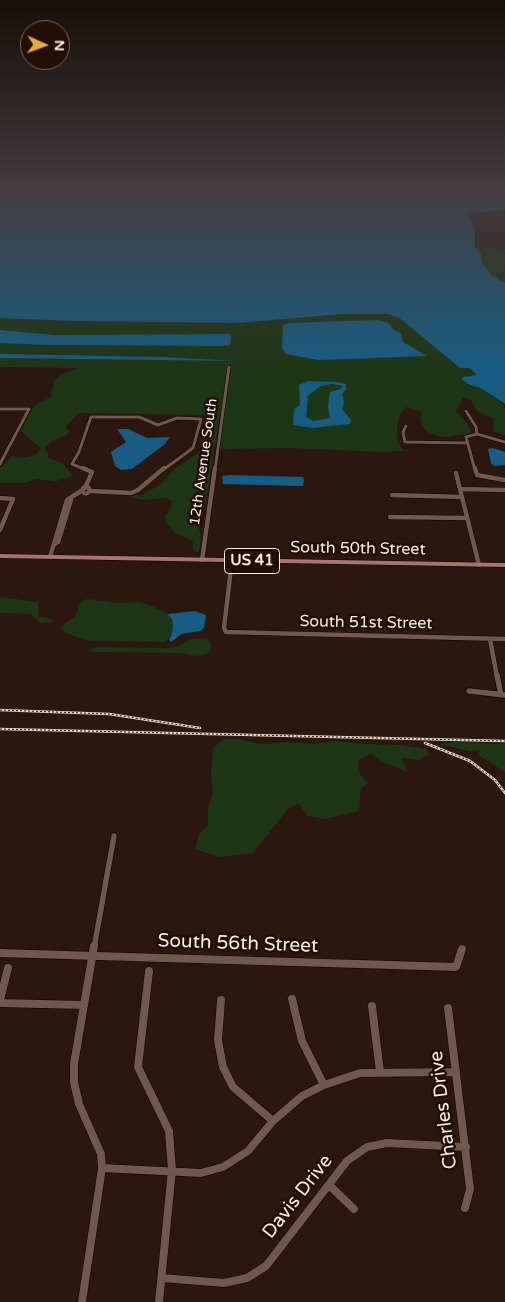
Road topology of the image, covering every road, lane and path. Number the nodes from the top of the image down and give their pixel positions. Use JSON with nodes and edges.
{"nodes":[{"id":1,"x":228,"y":367,"type":"dead end"},
{"id":2,"x":0,"y":409,"type":"edge"},
{"id":3,"x":466,"y":412,"type":"dead end"},
{"id":4,"x":406,"y":426,"type":"dead end"},
{"id":5,"x":478,"y":434,"type":"junction"},
{"id":6,"x":505,"y":442,"type":"edge"},
{"id":7,"x":467,"y":443,"type":"junction"},
{"id":8,"x":0,"y":464,"type":"edge"},
{"id":9,"x":456,"y":473,"type":"dead end"},
{"id":10,"x":505,"y":480,"type":"edge"},
{"id":11,"x":460,"y":489,"type":"junction"},
{"id":12,"x":83,"y":490,"type":"junction"},
{"id":13,"x":505,"y":490,"type":"edge"},
{"id":14,"x":392,"y":495,"type":"dead end"},
{"id":15,"x":462,"y":497,"type":"junction"},
{"id":16,"x":0,"y":498,"type":"edge"},
{"id":17,"x":390,"y":517,"type":"dead end"},
{"id":18,"x":468,"y":518,"type":"junction"},
{"id":19,"x":0,"y":530,"type":"edge"},
{"id":20,"x":0,"y":556,"type":"edge"},
{"id":21,"x":50,"y":557,"type":"junction"},
{"id":22,"x":202,"y":560,"type":"junction"},
{"id":23,"x":232,"y":560,"type":"junction"},
{"id":24,"x":479,"y":565,"type":"junction"},
{"id":25,"x":505,"y":565,"type":"edge"},
{"id":26,"x":490,"y":639,"type":"junction"},
{"id":27,"x":505,"y":639,"type":"edge"},
{"id":28,"x":469,"y":691,"type":"dead end"},
{"id":29,"x":503,"y":695,"type":"edge"},
{"id":30,"x":114,"y":836,"type":"dead end"},
{"id":31,"x":462,"y":948,"type":"dead end"},
{"id":32,"x":0,"y":953,"type":"edge"},
{"id":33,"x":92,"y":956,"type":"junction"},
{"id":34,"x":8,"y":968,"type":"dead end"},
{"id":35,"x":149,"y":971,"type":"dead end"},
{"id":36,"x":292,"y":999,"type":"dead end"},
{"id":37,"x":221,"y":1000,"type":"dead end"},
{"id":38,"x":0,"y":1002,"type":"edge"},
{"id":39,"x":83,"y":1005,"type":"junction"},
{"id":40,"x":372,"y":1006,"type":"dead end"},
{"id":41,"x":448,"y":1008,"type":"dead end"},
{"id":42,"x":380,"y":1072,"type":"junction"},
{"id":43,"x":456,"y":1072,"type":"junction"},
{"id":44,"x":324,"y":1085,"type":"junction"},
{"id":45,"x":273,"y":1121,"type":"junction"},
{"id":46,"x":466,"y":1147,"type":"junction"},
{"id":47,"x":102,"y":1168,"type":"junction"},
{"id":48,"x":172,"y":1170,"type":"junction"},
{"id":49,"x":329,"y":1186,"type":"junction"},
{"id":50,"x":465,"y":1208,"type":"dead end"},
{"id":51,"x":354,"y":1209,"type":"dead end"},
{"id":52,"x":162,"y":1278,"type":"junction"},
{"id":53,"x":82,"y":1302,"type":"edge"},
{"id":54,"x":159,"y":1302,"type":"edge"}],
"edges":[{"from":1,"to":22,"type":"street","name":"12th Avenue South"},
{"from":2,"to":8,"type":"street"},
{"from":3,"to":5,"type":"street"},
{"from":4,"to":7,"type":"street"},
{"from":5,"to":6,"type":"street"},
{"from":5,"to":7,"type":"street"},
{"from":7,"to":10,"type":"street"},
{"from":9,"to":11,"type":"street"},
{"from":11,"to":13,"type":"street"},
{"from":11,"to":15,"type":"street"},
{"from":12,"to":12,"type":"street"},
{"from":12,"to":21,"type":"street"},
{"from":14,"to":15,"type":"street"},
{"from":15,"to":18,"type":"street"},
{"from":16,"to":19,"type":"street"},
{"from":17,"to":18,"type":"street"},
{"from":18,"to":24,"type":"street"},
{"from":20,"to":21,"type":"main road","name":"South 50th Street","number":"US 41"},
{"from":21,"to":22,"type":"main road","name":"South 50th Street","number":"US 41"},
{"from":22,"to":23,"type":"main road","name":"South 50th Street","number":"US 41"},
{"from":23,"to":24,"type":"main road","name":"South 50th Street","number":"US 41"},
{"from":23,"to":26,"type":"street","name":"South 51st Street"},
{"from":24,"to":25,"type":"main road","name":"South 50th Street","number":"US 41"},
{"from":26,"to":27,"type":"street","name":"South 51st Street"},
{"from":26,"to":29,"type":"street"},
{"from":28,"to":29,"type":"street"},
{"from":30,"to":33,"type":"street"},
{"from":31,"to":33,"type":"street","name":"South 56th Street"},
{"from":32,"to":33,"type":"street","name":"South 56th Street"},
{"from":33,"to":39,"type":"street"},
{"from":34,"to":38,"type":"street"},
{"from":35,"to":48,"type":"street"},
{"from":36,"to":44,"type":"street"},
{"from":37,"to":45,"type":"street"},
{"from":38,"to":39,"type":"street"},
{"from":39,"to":47,"type":"street"},
{"from":40,"to":42,"type":"street"},
{"from":41,"to":43,"type":"street","name":"Charles Drive"},
{"from":42,"to":43,"type":"street"},
{"from":42,"to":44,"type":"street"},
{"from":43,"to":46,"type":"street","name":"Charles Drive"},
{"from":44,"to":45,"type":"street"},
{"from":45,"to":48,"type":"street"},
{"from":46,"to":49,"type":"street","name":"Davis Drive"},
{"from":46,"to":50,"type":"street","name":"Charles Drive"},
{"from":47,"to":48,"type":"street"},
{"from":47,"to":53,"type":"street"},
{"from":48,"to":52,"type":"street"},
{"from":49,"to":51,"type":"street"},
{"from":49,"to":52,"type":"street","name":"Davis Drive"},
{"from":52,"to":54,"type":"street"}]}
